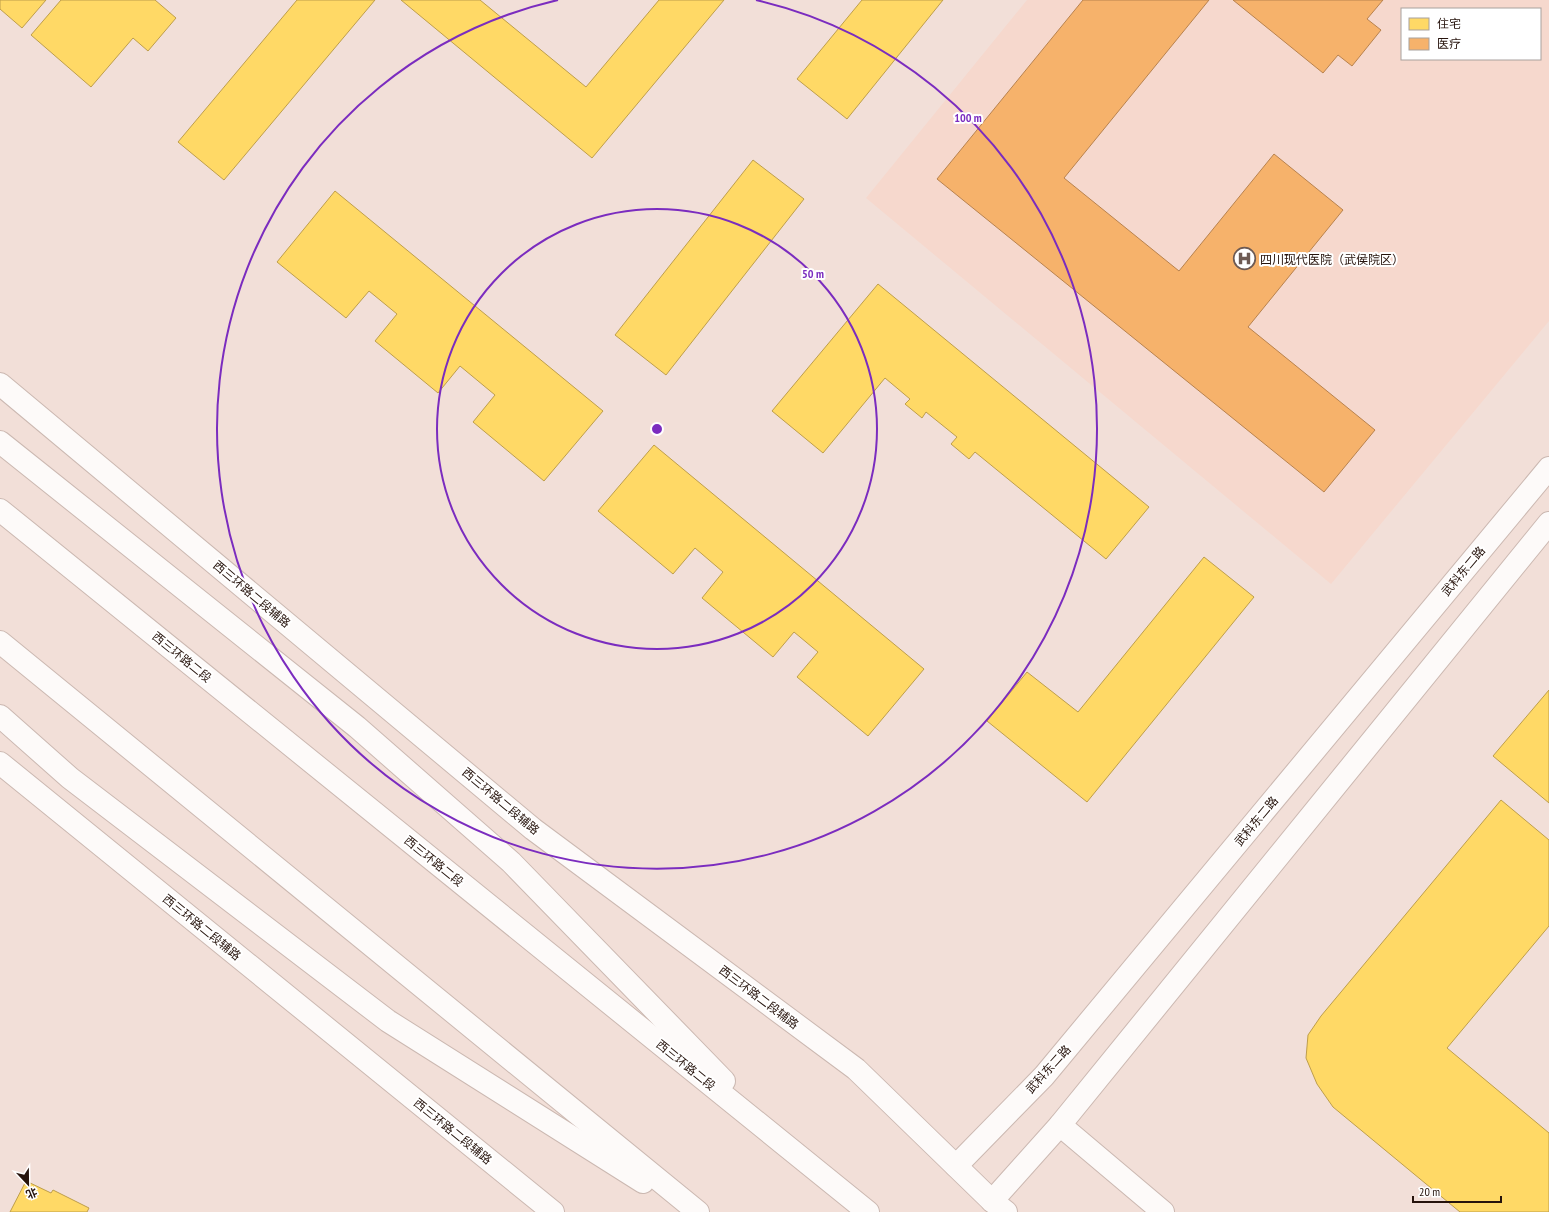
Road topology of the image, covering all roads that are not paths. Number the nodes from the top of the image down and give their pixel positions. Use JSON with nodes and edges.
{"nodes":[{"id":1,"x":0,"y":384,"type":"edge"},
{"id":2,"x":0,"y":442,"type":"edge"},
{"id":3,"x":1549,"y":468,"type":"edge"},
{"id":4,"x":0,"y":510,"type":"edge"},
{"id":5,"x":1549,"y":523,"type":"edge"},
{"id":6,"x":0,"y":642,"type":"edge"},
{"id":7,"x":0,"y":716,"type":"edge"},
{"id":8,"x":0,"y":763,"type":"edge"},
{"id":9,"x":1060,"y":1125,"type":"junction"},
{"id":10,"x":795,"y":1154,"type":"junction"},
{"id":11,"x":956,"y":1166,"type":"junction"},
{"id":12,"x":999,"y":1206,"type":"edge"},
{"id":13,"x":553,"y":1212,"type":"edge"},
{"id":14,"x":690,"y":1212,"type":"edge"},
{"id":15,"x":698,"y":1212,"type":"edge"},
{"id":16,"x":868,"y":1212,"type":"edge"},
{"id":17,"x":1163,"y":1212,"type":"edge"}],
"edges":[{"from":1,"to":11,"type":"main road","name":"西三环路二段辅路"},
{"from":2,"to":10,"type":"main road"},
{"from":3,"to":11,"type":"main road","name":"武科东二路"},
{"from":4,"to":10,"type":"main road","name":"西三环路二段"},
{"from":5,"to":9,"type":"main road"},
{"from":6,"to":15,"type":"main road"},
{"from":7,"to":14,"type":"main road"},
{"from":8,"to":13,"type":"main road","name":"西三环路二段辅路"},
{"from":9,"to":12,"type":"main road"},
{"from":9,"to":17,"type":"main road"},
{"from":10,"to":16,"type":"main road","name":"西三环路二段"},
{"from":11,"to":12,"type":"main road","name":"西三环路二段辅路"}]}
